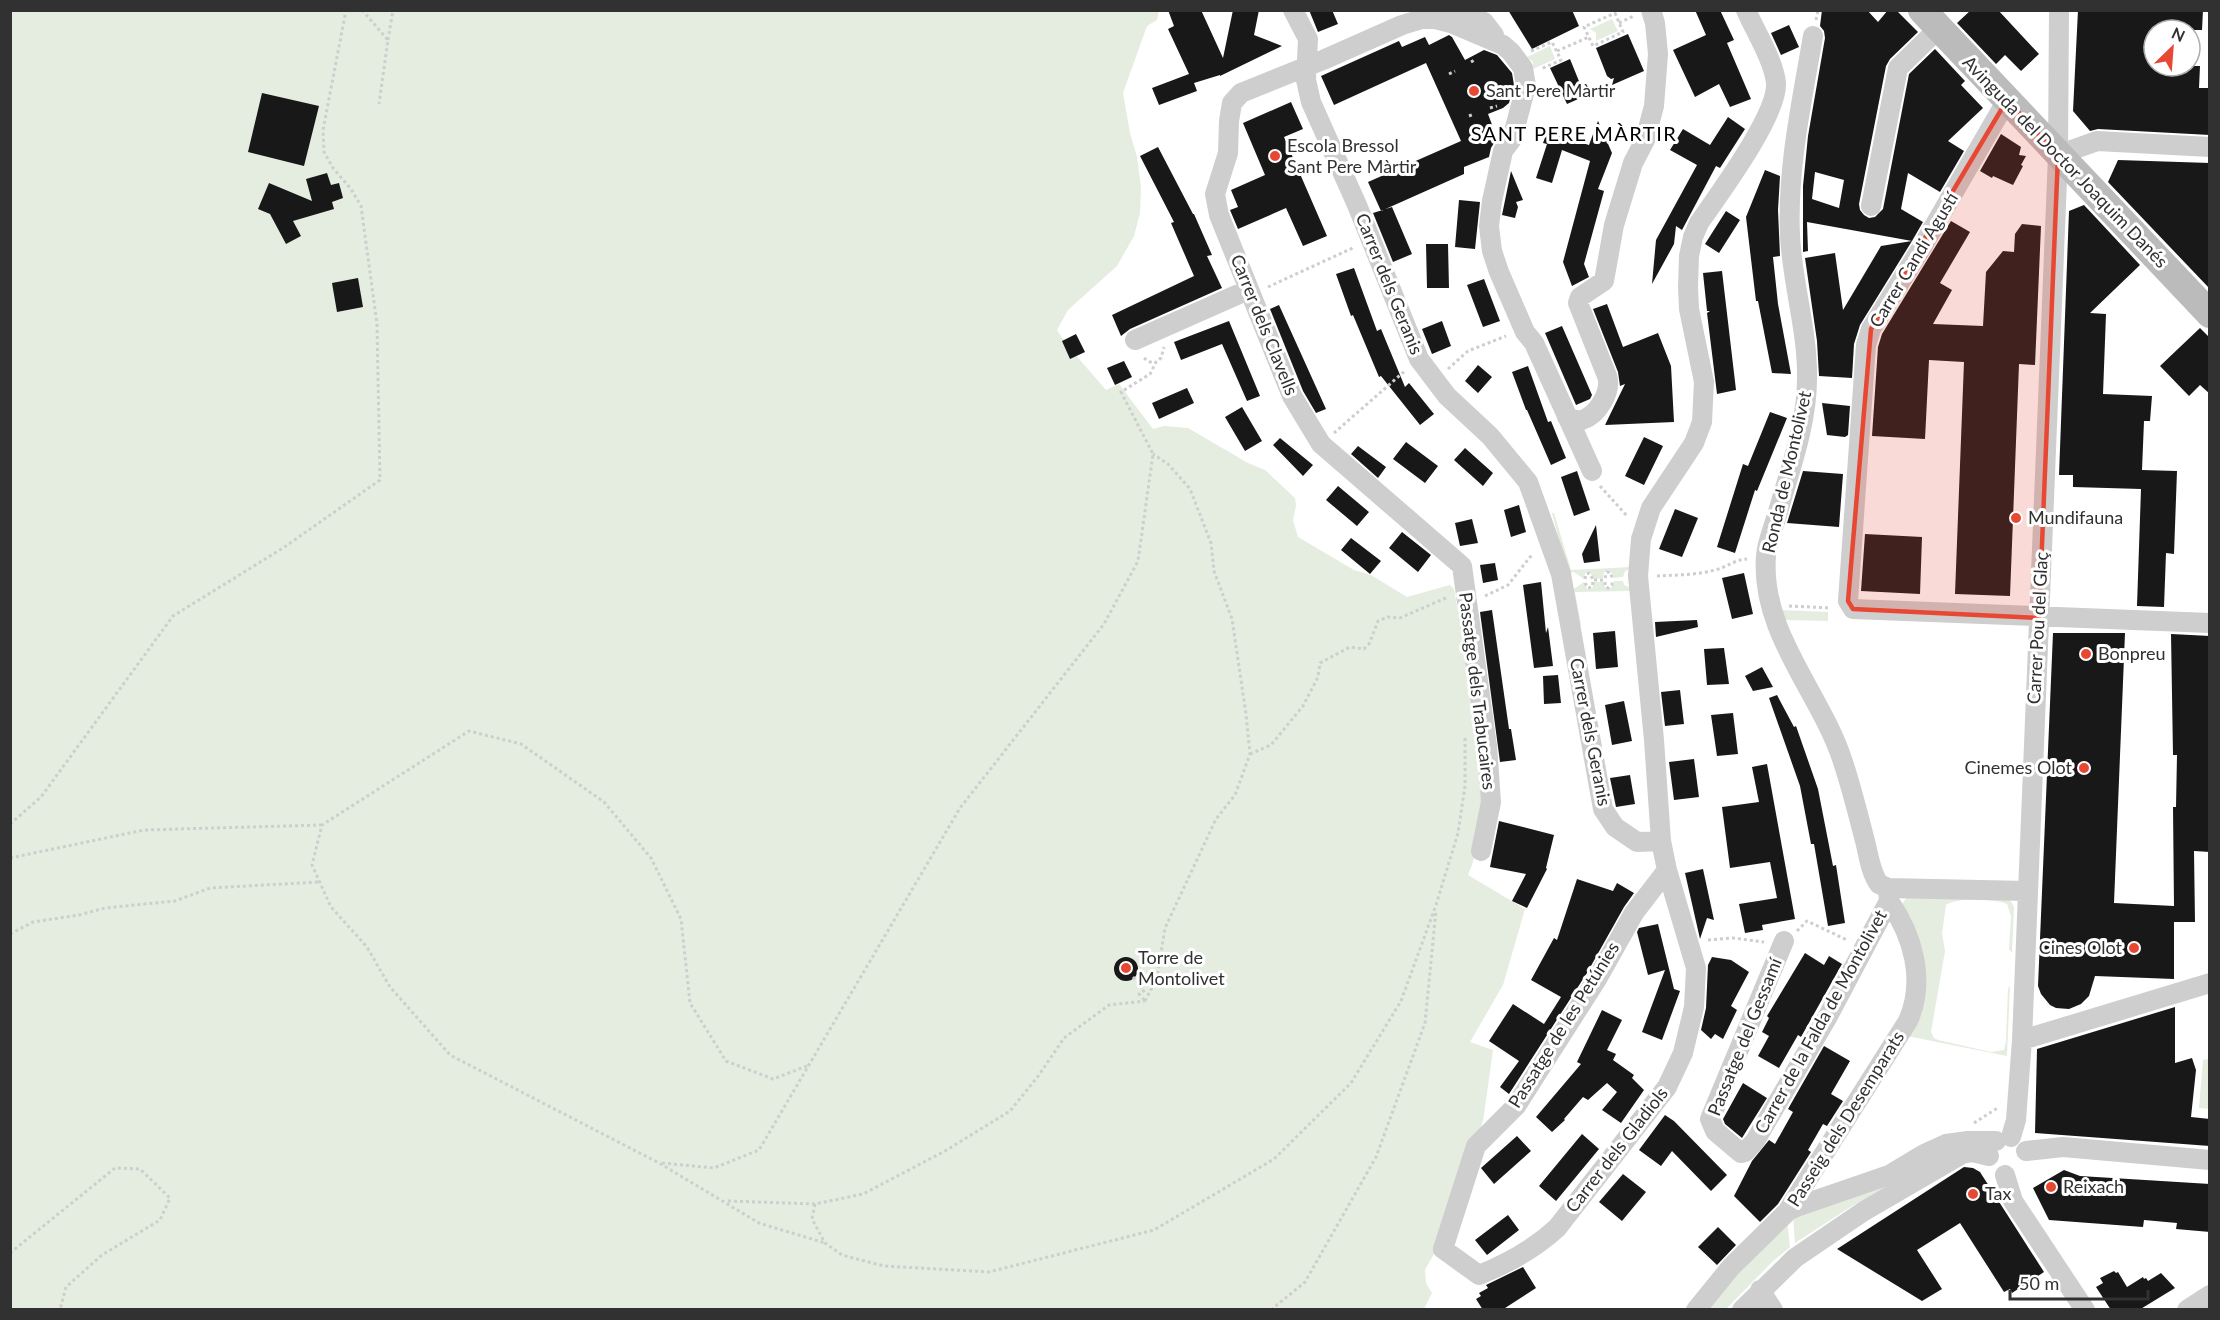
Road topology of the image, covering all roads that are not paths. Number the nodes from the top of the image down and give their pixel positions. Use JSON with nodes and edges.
{"nodes":[{"id":1,"x":1293,"y":10,"type":"edge"},
{"id":2,"x":1458,"y":10,"type":"edge"},
{"id":3,"x":1651,"y":10,"type":"edge"},
{"id":4,"x":1746,"y":10,"type":"edge"},
{"id":5,"x":2059,"y":10,"type":"edge"},
{"id":6,"x":1930,"y":20,"type":"edge"},
{"id":7,"x":1813,"y":36,"type":"dead end"},
{"id":8,"x":1503,"y":45,"type":"junction"},
{"id":9,"x":1307,"y":65,"type":"junction"},
{"id":10,"x":1774,"y":72,"type":"junction"},
{"id":11,"x":1806,"y":76,"type":"junction"},
{"id":12,"x":2007,"y":100,"type":"junction"},
{"id":13,"x":2210,"y":147,"type":"edge"},
{"id":14,"x":2058,"y":155,"type":"junction"},
{"id":15,"x":1871,"y":206,"type":"dead end"},
{"id":16,"x":1249,"y":292,"type":"junction"},
{"id":17,"x":2210,"y":314,"type":"edge"},
{"id":18,"x":1135,"y":340,"type":"dead end"},
{"id":19,"x":1568,"y":417,"type":"junction"},
{"id":20,"x":1592,"y":471,"type":"road end"},
{"id":21,"x":1462,"y":566,"type":"joint"},
{"id":22,"x":2038,"y":618,"type":"junction"},
{"id":23,"x":2210,"y":623,"type":"edge"},
{"id":24,"x":1661,"y":841,"type":"junction"},
{"id":25,"x":1481,"y":851,"type":"dead end"},
{"id":26,"x":1667,"y":870,"type":"junction"},
{"id":27,"x":2027,"y":891,"type":"junction"},
{"id":28,"x":1888,"y":894,"type":"junction"},
{"id":29,"x":1784,"y":940,"type":"dead end"},
{"id":30,"x":2210,"y":983,"type":"edge"},
{"id":31,"x":2022,"y":1040,"type":"junction"},
{"id":32,"x":1998,"y":1145,"type":"junction"},
{"id":33,"x":2026,"y":1151,"type":"junction"},
{"id":34,"x":1745,"y":1152,"type":"joint"},
{"id":35,"x":2210,"y":1160,"type":"edge"},
{"id":36,"x":2005,"y":1175,"type":"junction"},
{"id":37,"x":1787,"y":1212,"type":"junction"},
{"id":38,"x":1443,"y":1249,"type":"joint"},
{"id":39,"x":1760,"y":1290,"type":"junction"},
{"id":40,"x":2210,"y":1295,"type":"edge"},
{"id":41,"x":1696,"y":1310,"type":"edge"},
{"id":42,"x":1742,"y":1310,"type":"edge"},
{"id":43,"x":1773,"y":1310,"type":"edge"},
{"id":44,"x":2085,"y":1310,"type":"edge"},
{"id":45,"x":2187,"y":1310,"type":"edge"}],
"edges":[{"from":1,"to":9,"type":"street","name":"Carrer dels Geranis"},
{"from":2,"to":8,"type":"street"},
{"from":3,"to":19,"type":"street"},
{"from":4,"to":10,"type":"street"},
{"from":5,"to":14,"type":"street","name":"Carrer Pou del Glaç"},
{"from":6,"to":12,"type":"street","name":"Avinguda del Doctor Joaquim Danés"},
{"from":6,"to":15,"type":"street"},
{"from":7,"to":11,"type":"street","name":"Ronda de Montolivet"},
{"from":8,"to":9,"type":"street","name":"Carrer dels Clavells"},
{"from":8,"to":19,"type":"street"},
{"from":9,"to":16,"type":"street","name":"Carrer dels Clavells"},
{"from":9,"to":24,"type":"street","name":"Carrer dels Geranis"},
{"from":10,"to":11,"type":"street"},
{"from":10,"to":24,"type":"street"},
{"from":11,"to":28,"type":"street","name":"Ronda de Montolivet"},
{"from":12,"to":14,"type":"street","name":"Avinguda del Doctor Joaquim Danés"},
{"from":12,"to":22,"type":"street","name":"Carrer Candi Agustí"},
{"from":13,"to":14,"type":"street"},
{"from":14,"to":17,"type":"street","name":"Avinguda del Doctor Joaquim Danés"},
{"from":14,"to":22,"type":"street","name":"Carrer Pou del Glaç"},
{"from":16,"to":18,"type":"street"},
{"from":16,"to":21,"type":"street","name":"Carrer dels Clavells"},
{"from":19,"to":20,"type":"street"},
{"from":21,"to":25,"type":"street","name":"Passatge dels Trabucaires"},
{"from":22,"to":23,"type":"street"},
{"from":22,"to":27,"type":"street","name":"Carrer Pou del Glaç"},
{"from":24,"to":26,"type":"street"},
{"from":26,"to":38,"type":"street","name":"Passatge de les Petúnies"},
{"from":26,"to":38,"type":"street","name":"Carrer dels Gladiols"},
{"from":27,"to":28,"type":"street"},
{"from":27,"to":31,"type":"street","name":"Carrer Pou del Glaç"},
{"from":28,"to":34,"type":"street","name":"Carrer de la Falda de Montolivet"},
{"from":28,"to":37,"type":"street","name":"Passeig dels Desemparats"},
{"from":29,"to":34,"type":"street","name":"Passatge del Gessamí"},
{"from":30,"to":31,"type":"street"},
{"from":31,"to":32,"type":"street","name":"Carrer Pou del Glaç"},
{"from":32,"to":33,"type":"street"},
{"from":32,"to":36,"type":"street"},
{"from":32,"to":37,"type":"street"},
{"from":32,"to":39,"type":"street"},
{"from":33,"to":35,"type":"street"},
{"from":33,"to":36,"type":"street"},
{"from":36,"to":44,"type":"street"},
{"from":37,"to":41,"type":"street","name":"Passeig dels Desemparats"},
{"from":39,"to":42,"type":"street"},
{"from":39,"to":43,"type":"street"},
{"from":40,"to":45,"type":"street"}]}
